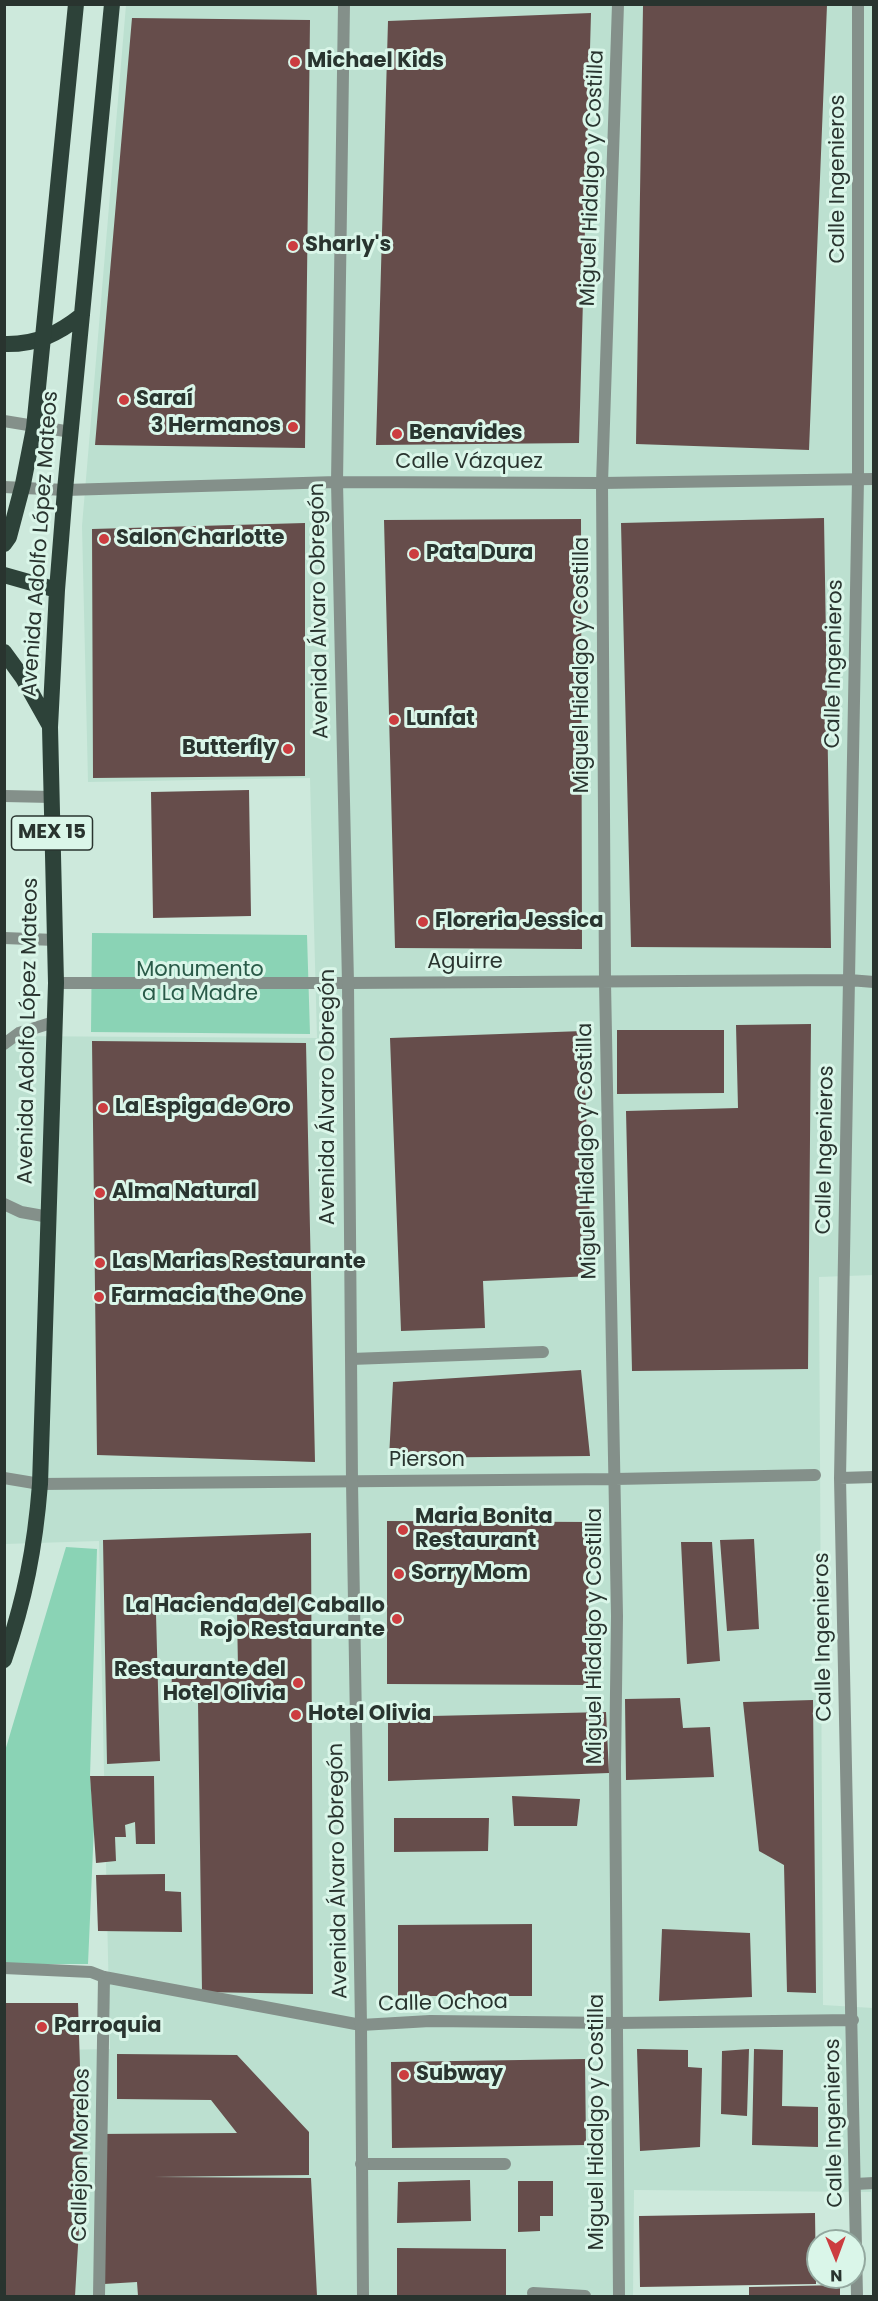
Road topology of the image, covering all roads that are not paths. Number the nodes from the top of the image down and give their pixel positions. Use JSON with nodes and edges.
{"nodes":[{"id":1,"x":76,"y":4,"type":"edge"},
{"id":2,"x":112,"y":4,"type":"edge"},
{"id":3,"x":344,"y":4,"type":"edge"},
{"id":4,"x":618,"y":4,"type":"edge"},
{"id":5,"x":858,"y":4,"type":"edge"},
{"id":6,"x":82,"y":315,"type":"junction"},
{"id":7,"x":4,"y":344,"type":"edge"},
{"id":8,"x":4,"y":421,"type":"edge"},
{"id":9,"x":71,"y":432,"type":"junction"},
{"id":10,"x":873,"y":479,"type":"edge"},
{"id":11,"x":858,"y":480,"type":"junction"},
{"id":12,"x":337,"y":482,"type":"junction"},
{"id":13,"x":602,"y":483,"type":"junction"},
{"id":14,"x":4,"y":487,"type":"edge"},
{"id":15,"x":65,"y":490,"type":"junction"},
{"id":16,"x":4,"y":544,"type":"edge"},
{"id":17,"x":4,"y":575,"type":"edge"},
{"id":18,"x":57,"y":590,"type":"junction"},
{"id":19,"x":4,"y":652,"type":"edge"},
{"id":20,"x":50,"y":727,"type":"junction"},
{"id":21,"x":4,"y":796,"type":"edge"},
{"id":22,"x":52,"y":798,"type":"junction"},
{"id":23,"x":4,"y":938,"type":"edge"},
{"id":24,"x":55,"y":940,"type":"junction"},
{"id":25,"x":849,"y":980,"type":"junction"},
{"id":26,"x":604,"y":982,"type":"junction"},
{"id":27,"x":873,"y":982,"type":"edge"},
{"id":28,"x":56,"y":983,"type":"junction"},
{"id":29,"x":348,"y":983,"type":"junction"},
{"id":30,"x":54,"y":1022,"type":"junction"},
{"id":31,"x":4,"y":1044,"type":"edge"},
{"id":32,"x":4,"y":1204,"type":"edge"},
{"id":33,"x":49,"y":1217,"type":"junction"},
{"id":34,"x":543,"y":1352,"type":"dead end"},
{"id":35,"x":351,"y":1359,"type":"junction"},
{"id":36,"x":815,"y":1476,"type":"dead end"},
{"id":37,"x":873,"y":1477,"type":"edge"},
{"id":38,"x":4,"y":1478,"type":"edge"},
{"id":39,"x":840,"y":1478,"type":"junction"},
{"id":40,"x":615,"y":1479,"type":"junction"},
{"id":41,"x":352,"y":1482,"type":"junction"},
{"id":42,"x":40,"y":1484,"type":"junction"},
{"id":43,"x":9,"y":1632,"type":"edge"},
{"id":44,"x":4,"y":1660,"type":"edge"},
{"id":45,"x":4,"y":1968,"type":"edge"},
{"id":46,"x":104,"y":1977,"type":"junction"},
{"id":47,"x":853,"y":2020,"type":"junction"},
{"id":48,"x":617,"y":2023,"type":"junction"},
{"id":49,"x":361,"y":2025,"type":"junction"},
{"id":50,"x":361,"y":2164,"type":"junction"},
{"id":51,"x":505,"y":2164,"type":"dead end"},
{"id":52,"x":873,"y":2182,"type":"edge"},
{"id":53,"x":855,"y":2184,"type":"junction"},
{"id":54,"x":533,"y":2293,"type":"dead end"},
{"id":55,"x":99,"y":2296,"type":"edge"},
{"id":56,"x":363,"y":2296,"type":"edge"},
{"id":57,"x":585,"y":2296,"type":"edge"},
{"id":58,"x":619,"y":2296,"type":"edge"},
{"id":59,"x":857,"y":2296,"type":"edge"}],
"edges":[{"from":1,"to":16,"type":"highway","bridge":true},
{"from":2,"to":6,"type":"highway","name":"Avenida Adolfo López Mateos","number":"MEX 15"},
{"from":3,"to":12,"type":"street","name":"Avenida Álvaro Obregón"},
{"from":4,"to":13,"type":"street","name":"Miguel Hidalgo y Costilla"},
{"from":5,"to":11,"type":"street","name":"Calle Ingenieros"},
{"from":6,"to":7,"type":"highway"},
{"from":6,"to":9,"type":"highway","name":"Avenida Adolfo López Mateos","number":"MEX 15"},
{"from":8,"to":9,"type":"street"},
{"from":9,"to":15,"type":"highway","name":"Avenida Adolfo López Mateos","number":"MEX 15"},
{"from":10,"to":11,"type":"street","name":"Calle Vázquez"},
{"from":11,"to":13,"type":"street","name":"Calle Vázquez"},
{"from":11,"to":25,"type":"street","name":"Calle Ingenieros"},
{"from":12,"to":13,"type":"street","name":"Calle Vázquez"},
{"from":12,"to":15,"type":"street","name":"Calle Vázquez"},
{"from":12,"to":29,"type":"street","name":"Avenida Álvaro Obregón"},
{"from":13,"to":26,"type":"street","name":"Miguel Hidalgo y Costilla"},
{"from":14,"to":15,"type":"street","name":"Calle Vázquez"},
{"from":15,"to":18,"type":"highway","name":"Avenida Adolfo López Mateos","number":"MEX 15"},
{"from":17,"to":18,"type":"highway"},
{"from":18,"to":20,"type":"highway","name":"Avenida Adolfo López Mateos","number":"MEX 15"},
{"from":19,"to":20,"type":"highway"},
{"from":20,"to":22,"type":"highway","name":"Avenida Adolfo López Mateos","number":"MEX 15"},
{"from":21,"to":22,"type":"street"},
{"from":22,"to":24,"type":"highway","name":"Avenida Adolfo López Mateos","number":"MEX 15"},
{"from":23,"to":24,"type":"street"},
{"from":24,"to":28,"type":"highway","name":"Avenida Adolfo López Mateos","number":"MEX 15"},
{"from":25,"to":26,"type":"street","name":"Aguirre"},
{"from":25,"to":27,"type":"street","name":"Aguirre"},
{"from":25,"to":39,"type":"street","name":"Calle Ingenieros"},
{"from":26,"to":29,"type":"street","name":"Aguirre"},
{"from":26,"to":40,"type":"street","name":"Miguel Hidalgo y Costilla"},
{"from":28,"to":29,"type":"street","name":"Aguirre"},
{"from":28,"to":30,"type":"highway","name":"Avenida Adolfo López Mateos","number":"MEX 15"},
{"from":29,"to":35,"type":"street","name":"Avenida Álvaro Obregón"},
{"from":30,"to":31,"type":"street"},
{"from":30,"to":33,"type":"highway","name":"Avenida Adolfo López Mateos","number":"MEX 15"},
{"from":32,"to":33,"type":"street"},
{"from":33,"to":42,"type":"highway","name":"Avenida Adolfo López Mateos","number":"MEX 15"},
{"from":34,"to":35,"type":"street"},
{"from":35,"to":41,"type":"street","name":"Avenida Álvaro Obregón"},
{"from":36,"to":40,"type":"street","name":"Pierson"},
{"from":37,"to":39,"type":"street"},
{"from":38,"to":42,"type":"street","name":"Pierson"},
{"from":39,"to":47,"type":"street","name":"Calle Ingenieros"},
{"from":40,"to":41,"type":"street","name":"Pierson"},
{"from":40,"to":48,"type":"street","name":"Miguel Hidalgo y Costilla"},
{"from":41,"to":42,"type":"street","name":"Pierson"},
{"from":41,"to":49,"type":"street","name":"Avenida Álvaro Obregón"},
{"from":42,"to":43,"type":"highway","name":"Avenida Adolfo López Mateos","number":"MEX 15"},
{"from":43,"to":44,"type":"highway","name":"Avenida Adolfo López Mateos","number":"MEX 15"},
{"from":45,"to":46,"type":"street","name":"Calle Ochoa"},
{"from":46,"to":49,"type":"street","name":"Calle Ochoa"},
{"from":46,"to":55,"type":"street","name":"Callejon Morelos"},
{"from":47,"to":48,"type":"street","name":"Calle Ochoa"},
{"from":47,"to":53,"type":"street","name":"Calle Ingenieros"},
{"from":48,"to":49,"type":"street","name":"Calle Ochoa"},
{"from":48,"to":58,"type":"street","name":"Miguel Hidalgo y Costilla"},
{"from":49,"to":50,"type":"street","name":"Avenida Álvaro Obregón"},
{"from":50,"to":51,"type":"street"},
{"from":50,"to":56,"type":"street","name":"Avenida Álvaro Obregón"},
{"from":52,"to":53,"type":"street"},
{"from":53,"to":59,"type":"street","name":"Calle Ingenieros"},
{"from":54,"to":57,"type":"street"}]}
